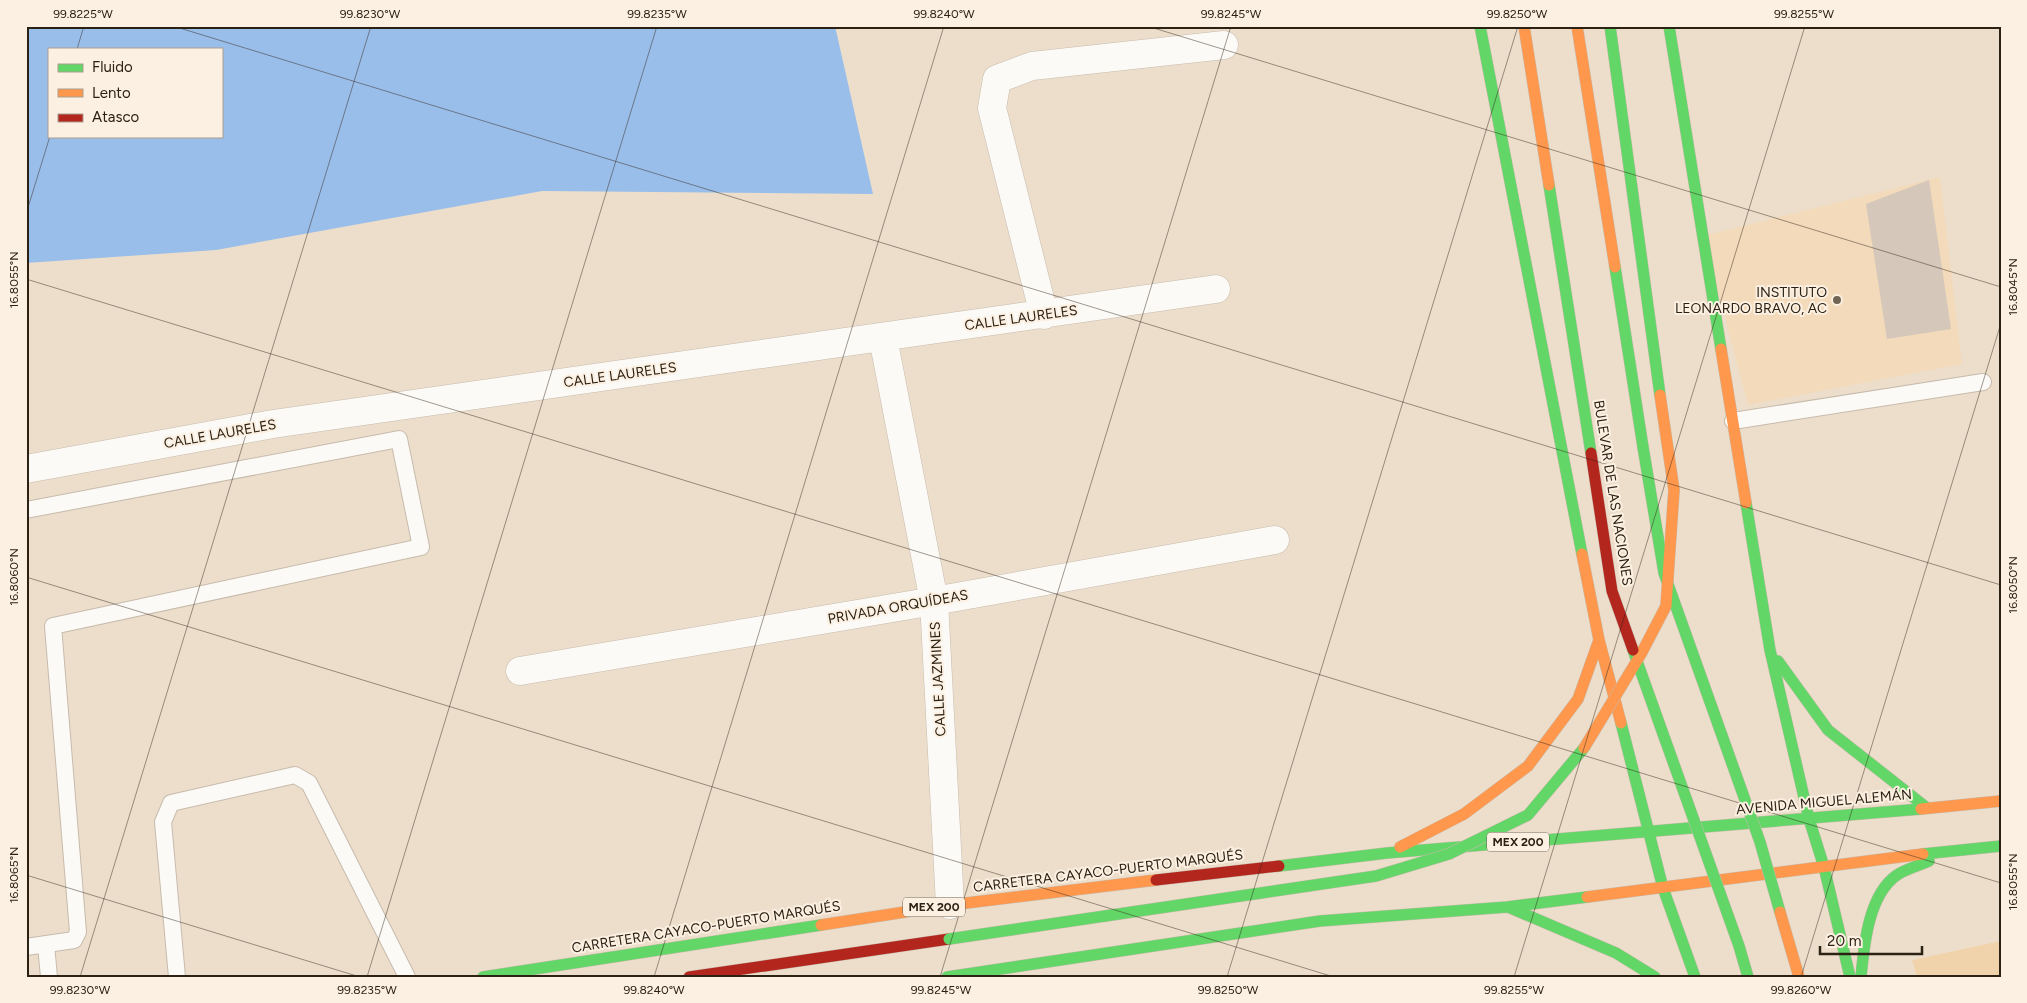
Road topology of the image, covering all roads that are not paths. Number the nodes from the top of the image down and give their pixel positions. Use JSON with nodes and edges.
{"nodes":[{"id":1,"x":1480,"y":26,"type":"edge"},
{"id":2,"x":1524,"y":26,"type":"edge"},
{"id":3,"x":1577,"y":26,"type":"edge"},
{"id":4,"x":1610,"y":26,"type":"edge"},
{"id":5,"x":1669,"y":26,"type":"edge"},
{"id":6,"x":1224,"y":45,"type":"dead end"},
{"id":7,"x":1216,"y":289,"type":"dead end"},
{"id":8,"x":1044,"y":315,"type":"junction"},
{"id":9,"x":884,"y":338,"type":"junction"},
{"id":10,"x":1983,"y":382,"type":"dead end"},
{"id":11,"x":1733,"y":421,"type":"junction"},
{"id":12,"x":26,"y":469,"type":"edge"},
{"id":13,"x":26,"y":510,"type":"edge"},
{"id":14,"x":1276,"y":540,"type":"dead end"},
{"id":15,"x":934,"y":601,"type":"junction"},
{"id":16,"x":1599,"y":640,"type":"junction"},
{"id":17,"x":1770,"y":650,"type":"junction"},
{"id":18,"x":520,"y":671,"type":"dead end"},
{"id":19,"x":2001,"y":801,"type":"edge"},
{"id":20,"x":1927,"y":808,"type":"junction"},
{"id":21,"x":1809,"y":819,"type":"junction"},
{"id":22,"x":1650,"y":830,"type":"junction"},
{"id":23,"x":2001,"y":846,"type":"edge"},
{"id":24,"x":1951,"y":850,"type":"junction"},
{"id":25,"x":1387,"y":853,"type":"junction"},
{"id":26,"x":1824,"y":867,"type":"junction"},
{"id":27,"x":1663,"y":888,"type":"junction"},
{"id":28,"x":950,"y":905,"type":"junction"},
{"id":29,"x":1507,"y":907,"type":"junction"},
{"id":30,"x":46,"y":944,"type":"junction"},
{"id":31,"x":26,"y":947,"type":"edge"},
{"id":32,"x":49,"y":977,"type":"edge"},
{"id":33,"x":177,"y":977,"type":"edge"},
{"id":34,"x":407,"y":977,"type":"edge"},
{"id":35,"x":483,"y":977,"type":"edge"},
{"id":36,"x":689,"y":977,"type":"edge"},
{"id":37,"x":947,"y":977,"type":"edge"},
{"id":38,"x":1655,"y":977,"type":"edge"},
{"id":39,"x":1695,"y":977,"type":"edge"},
{"id":40,"x":1748,"y":977,"type":"edge"},
{"id":41,"x":1799,"y":977,"type":"edge"},
{"id":42,"x":1850,"y":977,"type":"edge"},
{"id":43,"x":1861,"y":977,"type":"edge"}],
"edges":[{"from":1,"to":16,"type":"main road"},
{"from":2,"to":40,"type":"main road","name":"BULEVAR DE LAS NACIONES","bridge":true},
{"from":3,"to":41,"type":"main road","bridge":true},
{"from":4,"to":36,"type":"main road","bridge":true},
{"from":5,"to":11,"type":"main road"},
{"from":6,"to":8,"type":"street"},
{"from":7,"to":8,"type":"street","name":"CALLE LAURELES"},
{"from":8,"to":9,"type":"street","name":"CALLE LAURELES"},
{"from":9,"to":12,"type":"street","name":"CALLE LAURELES"},
{"from":9,"to":15,"type":"street","name":"CALLE JAZMINES"},
{"from":10,"to":11,"type":"lane"},
{"from":11,"to":17,"type":"main road"},
{"from":13,"to":30,"type":"lane"},
{"from":14,"to":15,"type":"street","name":"PRIVADA ORQUÍDEAS"},
{"from":15,"to":18,"type":"street","name":"PRIVADA ORQUÍDEAS"},
{"from":15,"to":28,"type":"street","name":"CALLE JAZMINES"},
{"from":16,"to":22,"type":"main road"},
{"from":16,"to":25,"type":"main road"},
{"from":17,"to":20,"type":"main road"},
{"from":17,"to":21,"type":"main road"},
{"from":19,"to":20,"type":"main road","name":"AVENIDA MIGUEL ALEMÁN"},
{"from":20,"to":21,"type":"main road","name":"AVENIDA MIGUEL ALEMÁN"},
{"from":21,"to":22,"type":"main road","name":"AVENIDA MIGUEL ALEMÁN"},
{"from":21,"to":26,"type":"main road"},
{"from":22,"to":25,"type":"main road","name":"CARRETERA CAYACO-PUERTO MARQUÉS","number":"MEX 200"},
{"from":22,"to":27,"type":"main road"},
{"from":23,"to":24,"type":"main road"},
{"from":24,"to":26,"type":"main road"},
{"from":24,"to":43,"type":"main road"},
{"from":25,"to":28,"type":"main road","name":"CARRETERA CAYACO-PUERTO MARQUÉS","number":"MEX 200"},
{"from":26,"to":27,"type":"main road"},
{"from":26,"to":42,"type":"main road"},
{"from":27,"to":29,"type":"main road"},
{"from":27,"to":39,"type":"main road"},
{"from":28,"to":35,"type":"main road","name":"CARRETERA CAYACO-PUERTO MARQUÉS","number":"MEX 200"},
{"from":29,"to":37,"type":"main road"},
{"from":29,"to":38,"type":"main road"},
{"from":30,"to":31,"type":"lane"},
{"from":30,"to":32,"type":"lane"},
{"from":33,"to":34,"type":"lane"}]}
